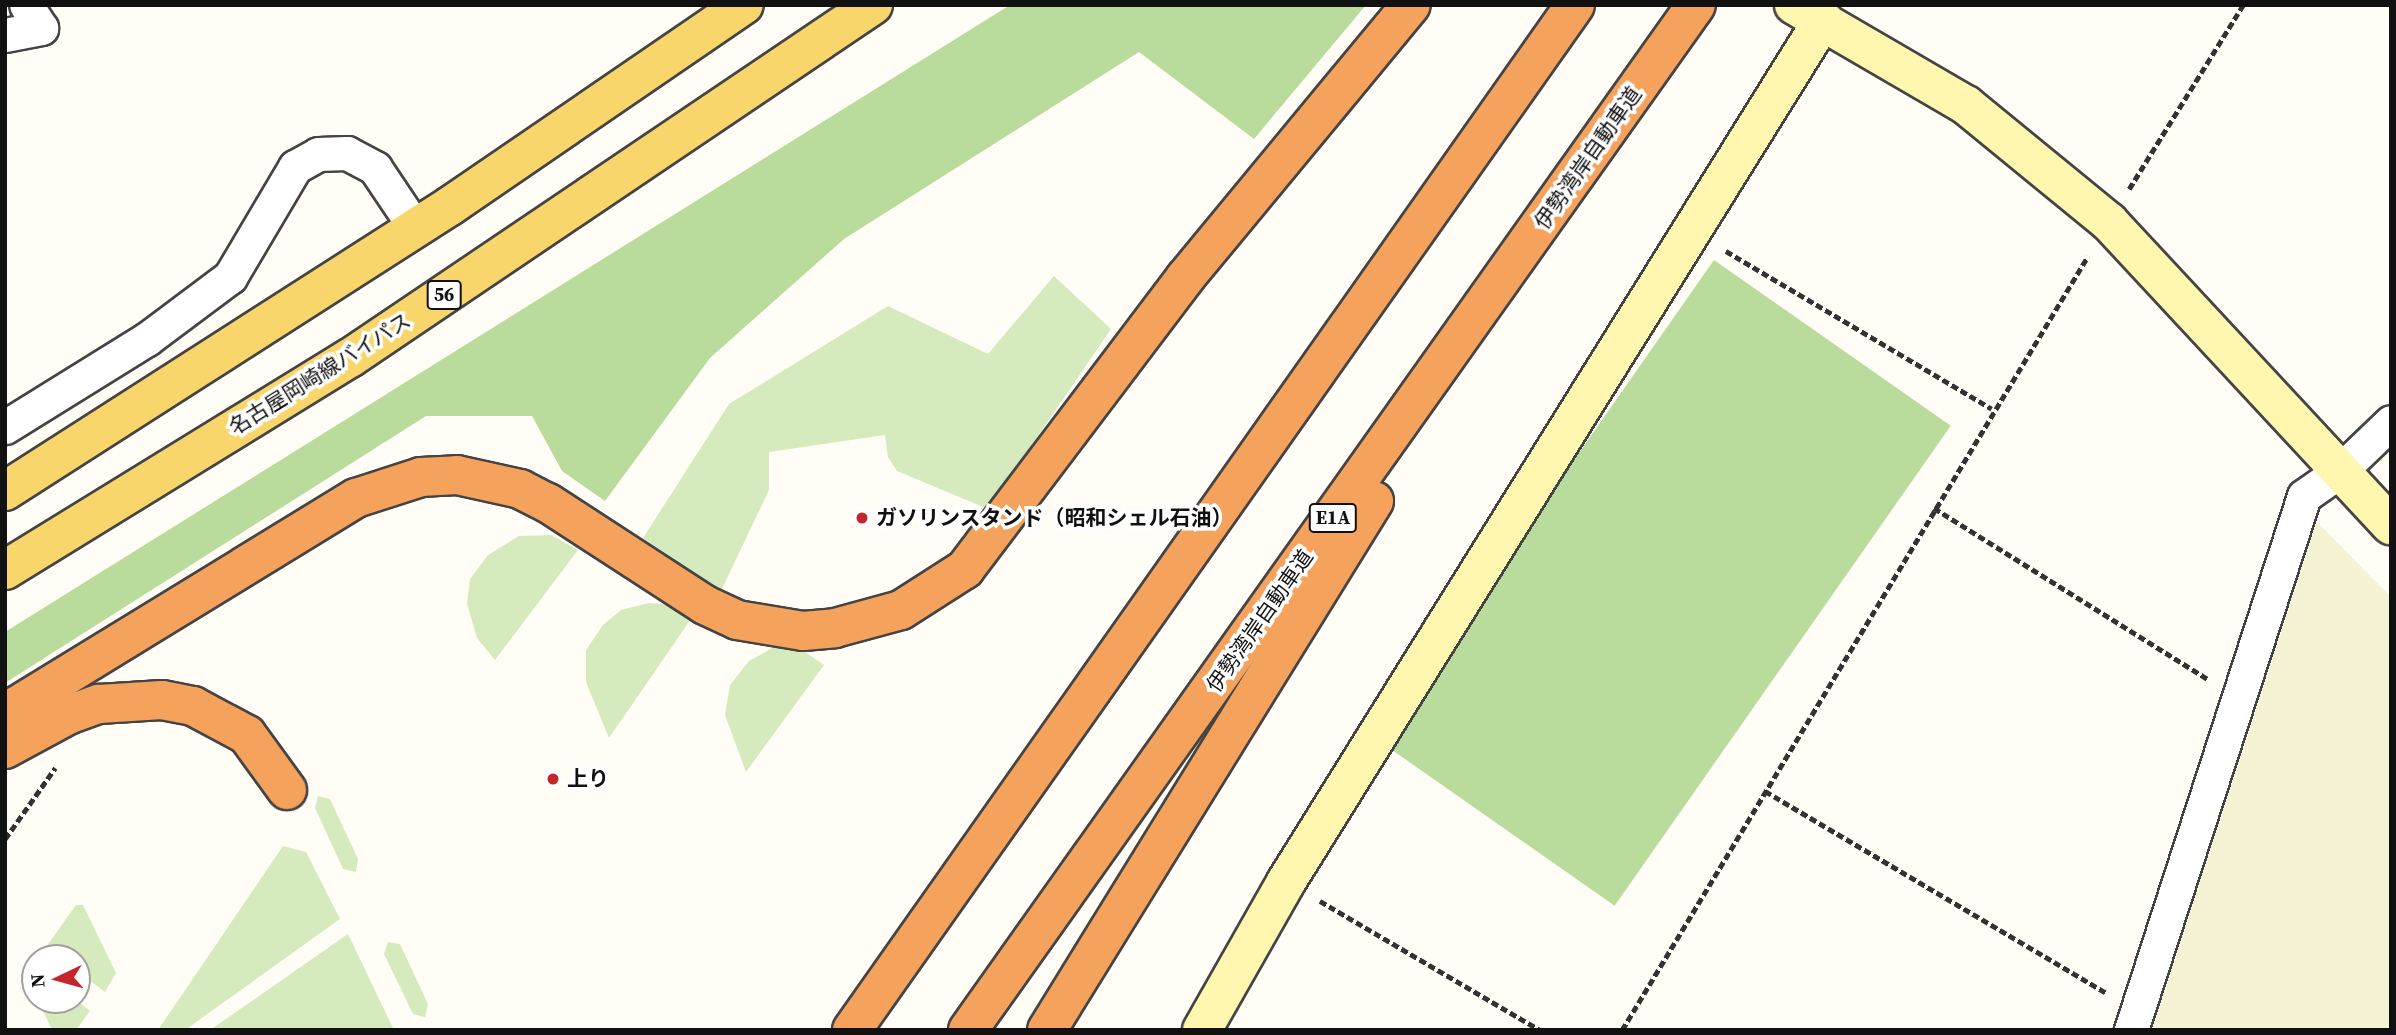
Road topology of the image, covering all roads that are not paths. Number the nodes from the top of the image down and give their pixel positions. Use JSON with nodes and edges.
{"nodes":[{"id":1,"x":26,"y":5,"type":"edge"},
{"id":2,"x":744,"y":5,"type":"edge"},
{"id":3,"x":873,"y":5,"type":"edge"},
{"id":4,"x":1411,"y":5,"type":"edge"},
{"id":5,"x":1575,"y":5,"type":"edge"},
{"id":6,"x":1696,"y":5,"type":"edge"},
{"id":7,"x":1817,"y":10,"type":"edge"},
{"id":8,"x":5,"y":34,"type":"edge"},
{"id":9,"x":1567,"y":189,"type":"junction"},
{"id":10,"x":416,"y":229,"type":"junction"},
{"id":11,"x":2391,"y":422,"type":"edge"},
{"id":12,"x":5,"y":427,"type":"edge"},
{"id":13,"x":2341,"y":470,"type":"junction"},
{"id":14,"x":5,"y":491,"type":"edge"},
{"id":15,"x":2391,"y":526,"type":"edge"},
{"id":16,"x":5,"y":570,"type":"edge"},
{"id":17,"x":5,"y":713,"type":"edge"},
{"id":18,"x":5,"y":749,"type":"edge"},
{"id":19,"x":287,"y":790,"type":"dead end"},
{"id":20,"x":2134,"y":1021,"type":"edge"},
{"id":21,"x":852,"y":1030,"type":"edge"},
{"id":22,"x":968,"y":1030,"type":"edge"},
{"id":23,"x":1047,"y":1030,"type":"edge"},
{"id":24,"x":1202,"y":1030,"type":"edge"}],
"edges":[{"from":1,"to":8,"type":"street"},
{"from":2,"to":10,"type":"main road"},
{"from":3,"to":16,"type":"main road","name":"名古屋岡崎線バイパス","number":"56"},
{"from":4,"to":17,"type":"highway"},
{"from":5,"to":21,"type":"highway"},
{"from":6,"to":9,"type":"highway","name":"伊勢湾岸自動車道","number":"E1A"},
{"from":7,"to":13,"type":"street"},
{"from":7,"to":24,"type":"street"},
{"from":9,"to":22,"type":"highway","name":"伊勢湾岸自動車道","number":"E1A"},
{"from":9,"to":23,"type":"highway"},
{"from":10,"to":12,"type":"street"},
{"from":10,"to":14,"type":"main road"},
{"from":11,"to":13,"type":"street"},
{"from":13,"to":15,"type":"street"},
{"from":13,"to":20,"type":"street"},
{"from":18,"to":19,"type":"highway"}]}
